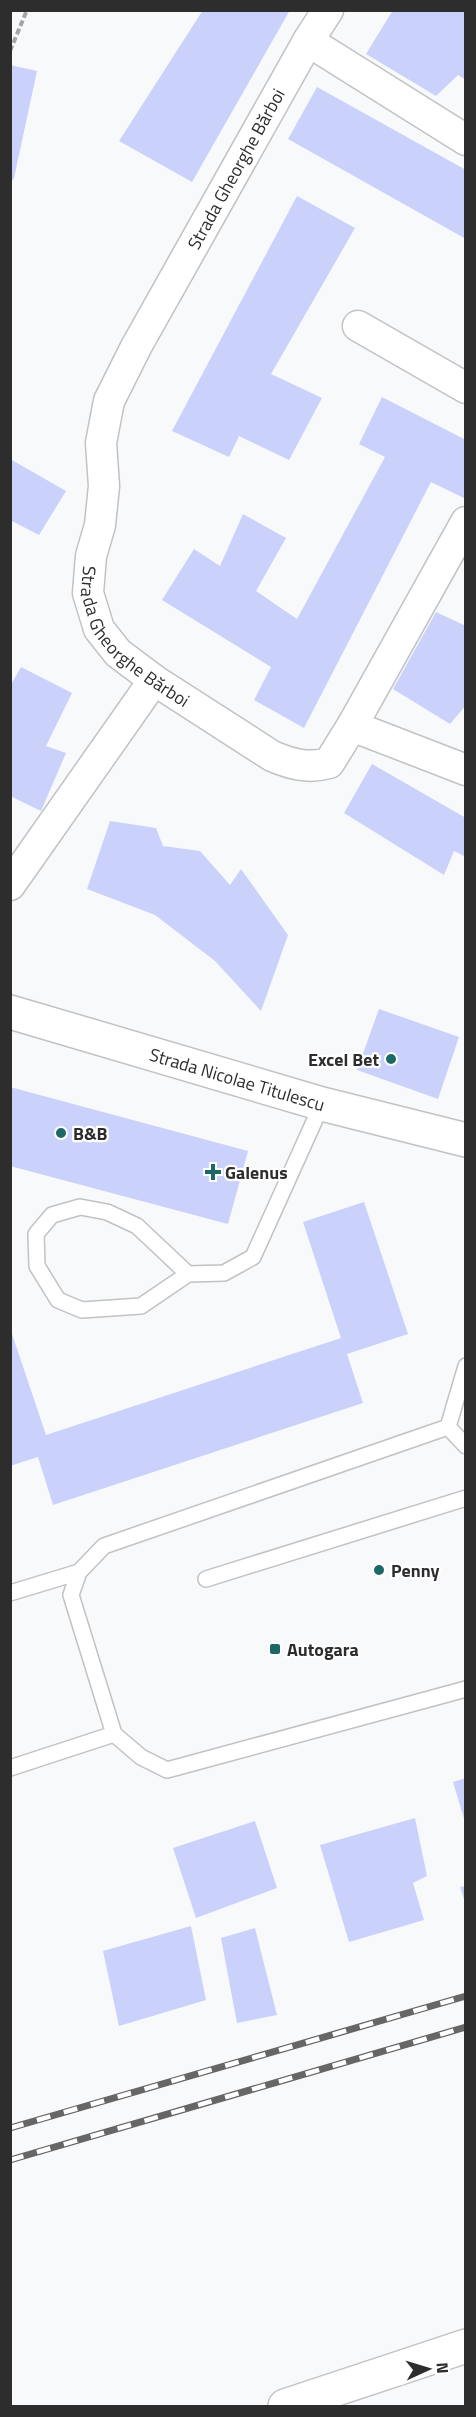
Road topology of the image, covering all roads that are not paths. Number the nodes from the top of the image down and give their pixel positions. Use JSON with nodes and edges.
{"nodes":[{"id":1,"x":328,"y":10,"type":"edge"},
{"id":2,"x":308,"y":41,"type":"junction"},
{"id":3,"x":465,"y":140,"type":"edge"},
{"id":4,"x":358,"y":326,"type":"dead end"},
{"id":5,"x":465,"y":388,"type":"edge"},
{"id":6,"x":465,"y":522,"type":"edge"},
{"id":7,"x":154,"y":680,"type":"junction"},
{"id":8,"x":352,"y":726,"type":"junction"},
{"id":9,"x":465,"y":770,"type":"edge"},
{"id":10,"x":10,"y":885,"type":"edge"},
{"id":11,"x":10,"y":1012,"type":"edge"},
{"id":12,"x":322,"y":1104,"type":"junction"},
{"id":13,"x":465,"y":1140,"type":"edge"},
{"id":14,"x":188,"y":1274,"type":"junction"},
{"id":15,"x":465,"y":1366,"type":"edge"},
{"id":16,"x":448,"y":1427,"type":"junction"},
{"id":17,"x":465,"y":1446,"type":"edge"},
{"id":18,"x":465,"y":1498,"type":"edge"},
{"id":19,"x":79,"y":1572,"type":"junction"},
{"id":20,"x":206,"y":1579,"type":"dead end"},
{"id":21,"x":10,"y":1593,"type":"edge"},
{"id":22,"x":465,"y":1689,"type":"edge"},
{"id":23,"x":114,"y":1734,"type":"junction"},
{"id":24,"x":10,"y":1768,"type":"edge"},
{"id":25,"x":465,"y":2346,"type":"edge"},
{"id":26,"x":285,"y":2406,"type":"edge"}],
"edges":[{"from":1,"to":2,"type":"street","name":"Strada Gheorghe Bărboi"},
{"from":2,"to":3,"type":"street"},
{"from":2,"to":7,"type":"street","name":"Strada Gheorghe Bărboi"},
{"from":4,"to":5,"type":"street"},
{"from":6,"to":8,"type":"street","name":"Strada Gheorghe Bărboi"},
{"from":7,"to":8,"type":"street","name":"Strada Gheorghe Bărboi"},
{"from":7,"to":10,"type":"street"},
{"from":8,"to":9,"type":"street"},
{"from":11,"to":12,"type":"main road","name":"Strada Nicolae Titulescu"},
{"from":12,"to":13,"type":"main road","name":"Strada Nicolae Titulescu"},
{"from":12,"to":14,"type":"lane"},
{"from":14,"to":14,"type":"lane"},
{"from":15,"to":16,"type":"lane"},
{"from":16,"to":17,"type":"lane"},
{"from":16,"to":19,"type":"lane"},
{"from":18,"to":20,"type":"lane"},
{"from":19,"to":21,"type":"lane"},
{"from":19,"to":23,"type":"lane"},
{"from":22,"to":23,"type":"lane"},
{"from":23,"to":24,"type":"lane"},
{"from":25,"to":26,"type":"main road"}]}
